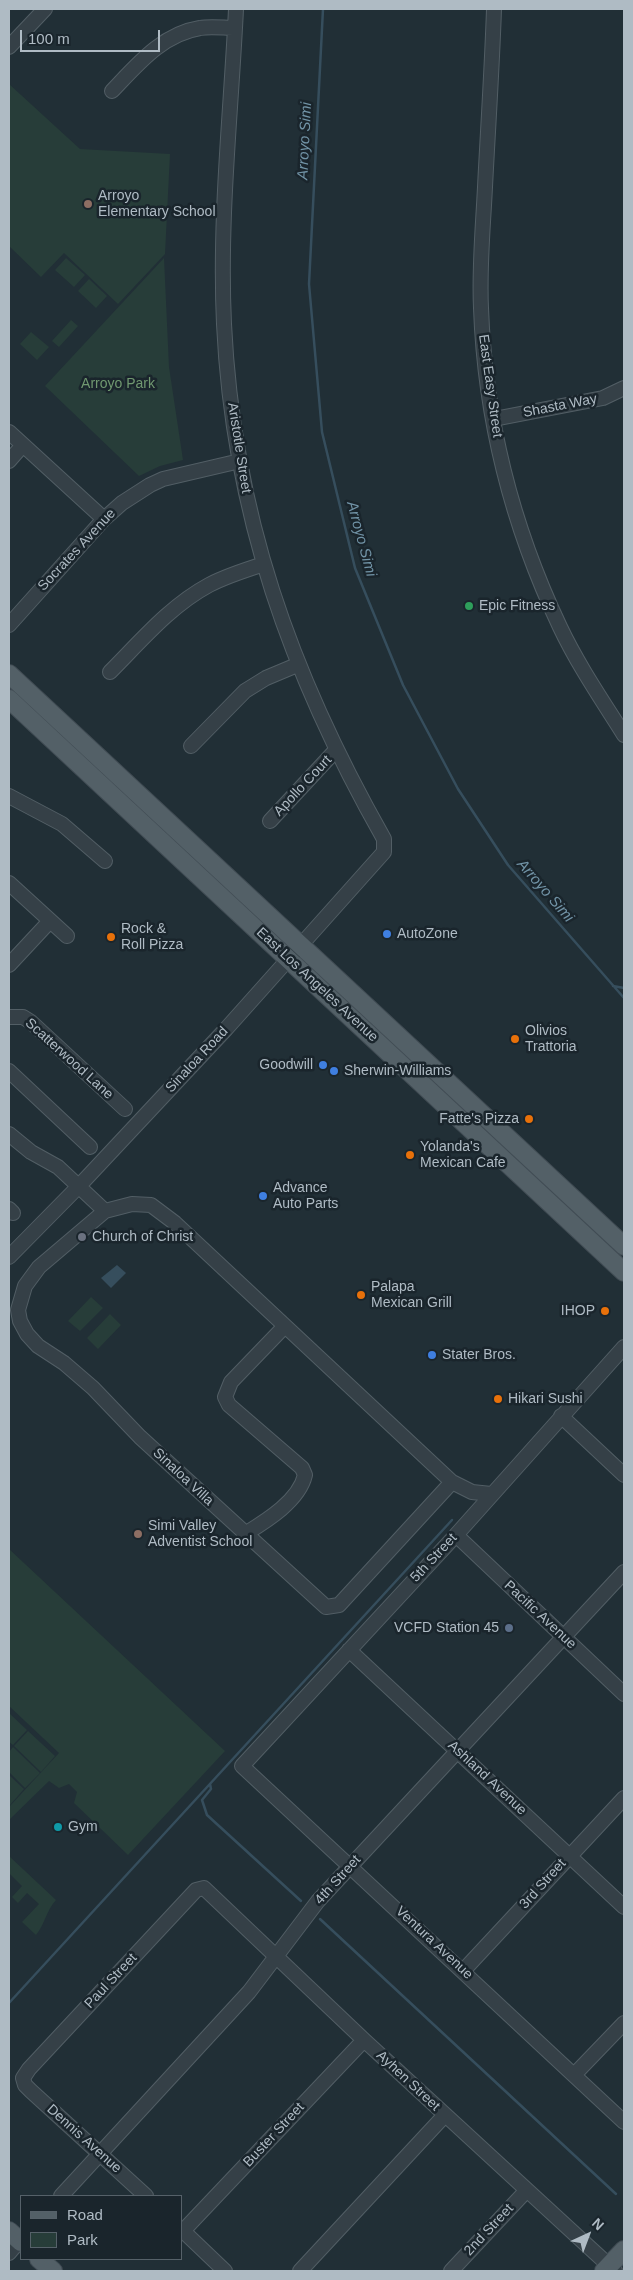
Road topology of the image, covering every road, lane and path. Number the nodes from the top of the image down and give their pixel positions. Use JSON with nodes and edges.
{"nodes":[{"id":1,"x":45,"y":9,"type":"edge"},
{"id":2,"x":236,"y":9,"type":"edge"},
{"id":3,"x":494,"y":9,"type":"edge"},
{"id":4,"x":235,"y":28,"type":"junction"},
{"id":5,"x":9,"y":48,"type":"edge"},
{"id":6,"x":112,"y":91,"type":"dead end"},
{"id":7,"x":624,"y":388,"type":"edge"},
{"id":8,"x":494,"y":419,"type":"junction"},
{"id":9,"x":9,"y":432,"type":"edge"},
{"id":10,"x":23,"y":445,"type":"junction"},
{"id":11,"x":9,"y":461,"type":"edge"},
{"id":12,"x":240,"y":461,"type":"junction"},
{"id":13,"x":104,"y":520,"type":"junction"},
{"id":14,"x":264,"y":564,"type":"junction"},
{"id":15,"x":9,"y":625,"type":"edge"},
{"id":16,"x":297,"y":665,"type":"junction"},
{"id":17,"x":110,"y":672,"type":"dead end"},
{"id":18,"x":9,"y":674,"type":"edge"},
{"id":19,"x":9,"y":699,"type":"edge"},
{"id":20,"x":624,"y":735,"type":"edge"},
{"id":21,"x":191,"y":746,"type":"dead end"},
{"id":22,"x":336,"y":751,"type":"junction"},
{"id":23,"x":9,"y":796,"type":"edge"},
{"id":24,"x":270,"y":821,"type":"dead end"},
{"id":25,"x":380,"y":858,"type":"joint"},
{"id":26,"x":105,"y":861,"type":"dead end"},
{"id":27,"x":10,"y":887,"type":"edge"},
{"id":28,"x":50,"y":921,"type":"junction"},
{"id":29,"x":66,"y":936,"type":"dead end"},
{"id":30,"x":301,"y":944,"type":"junction"},
{"id":31,"x":288,"y":958,"type":"junction"},
{"id":32,"x":9,"y":965,"type":"edge"},
{"id":33,"x":9,"y":1017,"type":"edge"},
{"id":34,"x":9,"y":1071,"type":"edge"},
{"id":35,"x":125,"y":1109,"type":"dead end"},
{"id":36,"x":9,"y":1134,"type":"edge"},
{"id":37,"x":90,"y":1147,"type":"dead end"},
{"id":38,"x":81,"y":1188,"type":"junction"},
{"id":39,"x":105,"y":1211,"type":"junction"},
{"id":40,"x":624,"y":1246,"type":"edge"},
{"id":41,"x":9,"y":1256,"type":"edge"},
{"id":42,"x":624,"y":1272,"type":"edge"},
{"id":43,"x":284,"y":1327,"type":"junction"},
{"id":44,"x":624,"y":1347,"type":"edge"},
{"id":45,"x":561,"y":1416,"type":"junction"},
{"id":46,"x":624,"y":1475,"type":"edge"},
{"id":47,"x":452,"y":1482,"type":"junction"},
{"id":48,"x":491,"y":1494,"type":"junction"},
{"id":49,"x":244,"y":1534,"type":"junction"},
{"id":50,"x":456,"y":1535,"type":"junction"},
{"id":51,"x":624,"y":1572,"type":"edge"},
{"id":52,"x":563,"y":1637,"type":"junction"},
{"id":53,"x":350,"y":1650,"type":"junction"},
{"id":54,"x":624,"y":1694,"type":"edge"},
{"id":55,"x":458,"y":1751,"type":"junction"},
{"id":56,"x":242,"y":1766,"type":"joint"},
{"id":57,"x":624,"y":1798,"type":"edge"},
{"id":58,"x":569,"y":1855,"type":"junction"},
{"id":59,"x":350,"y":1866,"type":"junction"},
{"id":60,"x":204,"y":1888,"type":"joint"},
{"id":61,"x":624,"y":1907,"type":"edge"},
{"id":62,"x":276,"y":1955,"type":"junction"},
{"id":63,"x":463,"y":1970,"type":"junction"},
{"id":64,"x":624,"y":2023,"type":"edge"},
{"id":65,"x":364,"y":2040,"type":"junction"},
{"id":66,"x":574,"y":2075,"type":"junction"},
{"id":67,"x":23,"y":2082,"type":"joint"},
{"id":68,"x":445,"y":2114,"type":"junction"},
{"id":69,"x":624,"y":2122,"type":"edge"},
{"id":70,"x":100,"y":2154,"type":"junction"},
{"id":71,"x":527,"y":2190,"type":"junction"},
{"id":72,"x":62,"y":2195,"type":"edge"},
{"id":73,"x":145,"y":2195,"type":"edge"},
{"id":74,"x":182,"y":2230,"type":"edge"},
{"id":75,"x":624,"y":2250,"type":"edge"},
{"id":76,"x":40,"y":2260,"type":"edge"},
{"id":77,"x":610,"y":2270,"type":"edge"},
{"id":78,"x":53,"y":2271,"type":"edge"},
{"id":79,"x":225,"y":2271,"type":"edge"},
{"id":80,"x":300,"y":2271,"type":"edge"},
{"id":81,"x":451,"y":2271,"type":"edge"}],
"edges":[{"from":1,"to":5,"type":"street"},
{"from":2,"to":4,"type":"street","name":"Aristotle Street"},
{"from":3,"to":8,"type":"street","name":"East Easy Street"},
{"from":4,"to":6,"type":"street"},
{"from":4,"to":12,"type":"street","name":"Aristotle Street"},
{"from":7,"to":8,"type":"street","name":"Shasta Way"},
{"from":8,"to":20,"type":"street","name":"East Easy Street"},
{"from":9,"to":10,"type":"street"},
{"from":10,"to":11,"type":"street"},
{"from":10,"to":13,"type":"street"},
{"from":12,"to":13,"type":"street","name":"Socrates Avenue"},
{"from":12,"to":14,"type":"street","name":"Aristotle Street"},
{"from":13,"to":15,"type":"street","name":"Socrates Avenue"},
{"from":14,"to":16,"type":"street","name":"Aristotle Street"},
{"from":14,"to":17,"type":"street"},
{"from":16,"to":21,"type":"street"},
{"from":16,"to":22,"type":"street","name":"Aristotle Street"},
{"from":18,"to":30,"type":"main road","name":"East Los Angeles Avenue"},
{"from":19,"to":31,"type":"main road","name":"East Los Angeles Avenue"},
{"from":22,"to":24,"type":"street","name":"Apollo Court"},
{"from":22,"to":25,"type":"street","name":"Aristotle Street"},
{"from":23,"to":26,"type":"street"},
{"from":25,"to":30,"type":"street","name":"Sinaloa Road"},
{"from":27,"to":28,"type":"street"},
{"from":28,"to":29,"type":"street"},
{"from":28,"to":32,"type":"street"},
{"from":30,"to":31,"type":"street","name":"Sinaloa Road"},
{"from":30,"to":40,"type":"main road","name":"East Los Angeles Avenue"},
{"from":31,"to":38,"type":"street","name":"Sinaloa Road"},
{"from":31,"to":42,"type":"main road","name":"East Los Angeles Avenue"},
{"from":33,"to":35,"type":"street","name":"Scatterwood Lane"},
{"from":34,"to":37,"type":"street"},
{"from":36,"to":38,"type":"street"},
{"from":38,"to":39,"type":"street"},
{"from":38,"to":41,"type":"street","name":"Sinaloa Road"},
{"from":39,"to":43,"type":"street","name":"Sinaloa Villa"},
{"from":39,"to":49,"type":"street","name":"Sinaloa Villa"},
{"from":43,"to":47,"type":"street","name":"Sinaloa Villa"},
{"from":43,"to":49,"type":"street"},
{"from":44,"to":45,"type":"street","name":"5th Street"},
{"from":45,"to":46,"type":"street"},
{"from":45,"to":48,"type":"street","name":"5th Street"},
{"from":47,"to":48,"type":"street","name":"Sinaloa Villa"},
{"from":47,"to":49,"type":"street","name":"Sinaloa Villa"},
{"from":48,"to":50,"type":"street","name":"5th Street"},
{"from":50,"to":52,"type":"street","name":"Pacific Avenue"},
{"from":50,"to":53,"type":"street","name":"5th Street"},
{"from":51,"to":52,"type":"street","name":"4th Street"},
{"from":52,"to":54,"type":"street","name":"Pacific Avenue"},
{"from":52,"to":55,"type":"street","name":"4th Street"},
{"from":53,"to":55,"type":"street","name":"Ashland Avenue"},
{"from":53,"to":56,"type":"street","name":"5th Street"},
{"from":55,"to":58,"type":"street","name":"Ashland Avenue"},
{"from":55,"to":59,"type":"street","name":"4th Street"},
{"from":56,"to":59,"type":"street","name":"Ventura Avenue"},
{"from":57,"to":58,"type":"street","name":"3rd Street"},
{"from":58,"to":61,"type":"street","name":"Ashland Avenue"},
{"from":58,"to":63,"type":"street","name":"3rd Street"},
{"from":59,"to":62,"type":"street","name":"4th Street"},
{"from":59,"to":63,"type":"street","name":"Ventura Avenue"},
{"from":60,"to":62,"type":"street","name":"Ayhen Street"},
{"from":60,"to":67,"type":"street","name":"Paul Street"},
{"from":62,"to":65,"type":"street","name":"Ayhen Street"},
{"from":62,"to":70,"type":"street","name":"4th Street"},
{"from":63,"to":66,"type":"street","name":"Ventura Avenue"},
{"from":64,"to":66,"type":"street"},
{"from":65,"to":68,"type":"street","name":"Ayhen Street"},
{"from":65,"to":74,"type":"street","name":"Buster Street"},
{"from":66,"to":69,"type":"street","name":"Ventura Avenue"},
{"from":67,"to":70,"type":"street","name":"Dennis Avenue"},
{"from":68,"to":71,"type":"street","name":"Ayhen Street"},
{"from":68,"to":80,"type":"street"},
{"from":70,"to":72,"type":"street","name":"4th Street"},
{"from":70,"to":73,"type":"street","name":"Dennis Avenue"},
{"from":71,"to":77,"type":"street","name":"Ayhen Street"},
{"from":71,"to":81,"type":"street","name":"2nd Street"},
{"from":74,"to":79,"type":"street"},
{"from":75,"to":77,"type":"main road"},
{"from":76,"to":78,"type":"main road"}]}
